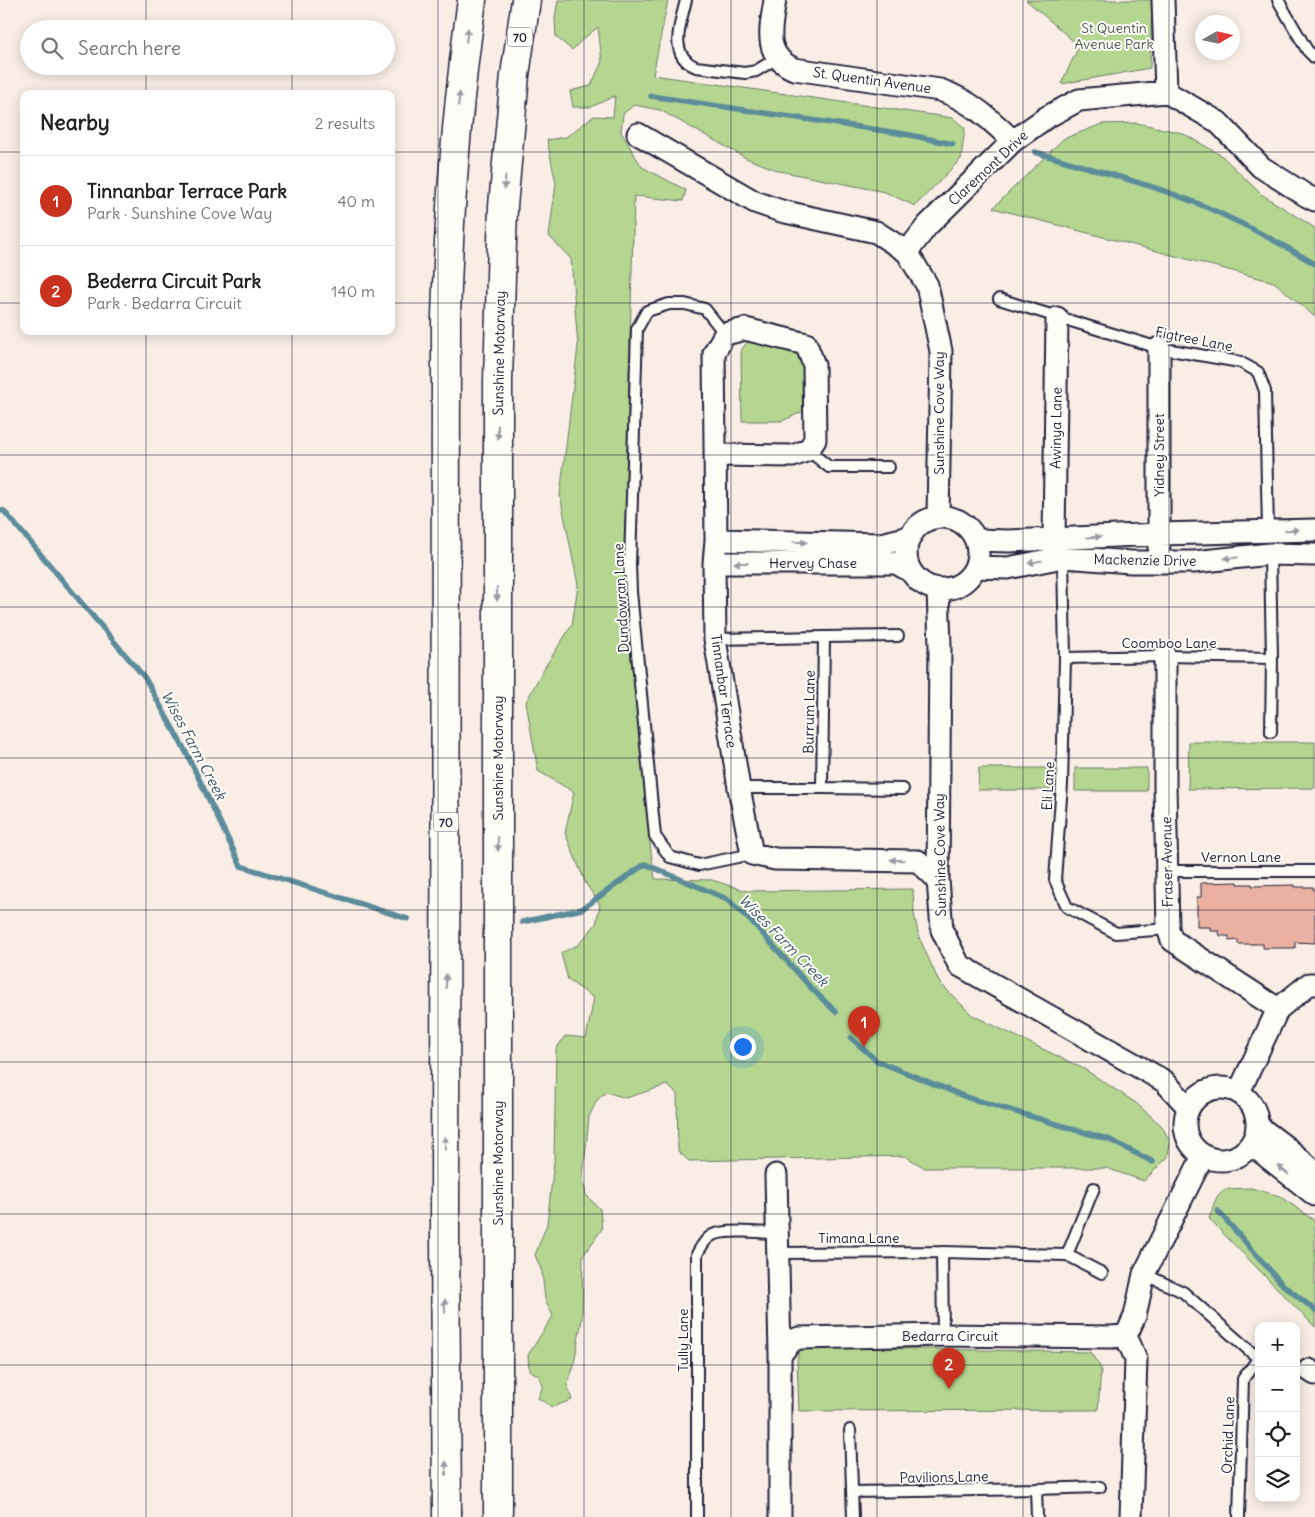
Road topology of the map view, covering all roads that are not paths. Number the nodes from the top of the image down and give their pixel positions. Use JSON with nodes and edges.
{"nodes":[{"id":1,"x":472,"y":0,"type":"edge"},
{"id":2,"x":526,"y":0,"type":"edge"},
{"id":3,"x":686,"y":0,"type":"edge"},
{"id":4,"x":775,"y":0,"type":"edge"},
{"id":5,"x":1163,"y":0,"type":"edge"},
{"id":6,"x":1278,"y":0,"type":"edge"},
{"id":7,"x":777,"y":58,"type":"junction"},
{"id":8,"x":1315,"y":58,"type":"edge"},
{"id":9,"x":1166,"y":92,"type":"junction"},
{"id":10,"x":638,"y":134,"type":"dead end"},
{"id":11,"x":1013,"y":141,"type":"junction"},
{"id":12,"x":1315,"y":200,"type":"edge"},
{"id":13,"x":907,"y":252,"type":"junction"},
{"id":14,"x":999,"y":299,"type":"dead end"},
{"id":15,"x":1057,"y":318,"type":"junction"},
{"id":16,"x":725,"y":334,"type":"junction"},
{"id":17,"x":1160,"y":348,"type":"junction"},
{"id":18,"x":808,"y":450,"type":"junction"},
{"id":19,"x":716,"y":455,"type":"junction"},
{"id":20,"x":889,"y":467,"type":"dead end"},
{"id":21,"x":938,"y":517,"type":"junction"},
{"id":22,"x":1315,"y":530,"type":"edge"},
{"id":23,"x":1268,"y":531,"type":"junction"},
{"id":24,"x":1159,"y":534,"type":"junction"},
{"id":25,"x":910,"y":537,"type":"junction"},
{"id":26,"x":716,"y":540,"type":"junction"},
{"id":27,"x":976,"y":540,"type":"junction"},
{"id":28,"x":1058,"y":548,"type":"junction"},
{"id":29,"x":1270,"y":554,"type":"junction"},
{"id":30,"x":1315,"y":555,"type":"edge"},
{"id":31,"x":1158,"y":562,"type":"junction"},
{"id":32,"x":714,"y":563,"type":"junction"},
{"id":33,"x":976,"y":567,"type":"junction"},
{"id":34,"x":910,"y":570,"type":"junction"},
{"id":35,"x":938,"y":590,"type":"junction"},
{"id":36,"x":824,"y":636,"type":"junction"},
{"id":37,"x":898,"y":636,"type":"dead end"},
{"id":38,"x":715,"y":639,"type":"junction"},
{"id":39,"x":1165,"y":656,"type":"junction"},
{"id":40,"x":1065,"y":658,"type":"junction"},
{"id":41,"x":1272,"y":658,"type":"junction"},
{"id":42,"x":1271,"y":732,"type":"dead end"},
{"id":43,"x":739,"y":788,"type":"junction"},
{"id":44,"x":822,"y":788,"type":"junction"},
{"id":45,"x":903,"y":789,"type":"dead end"},
{"id":46,"x":752,"y":854,"type":"junction"},
{"id":47,"x":1168,"y":871,"type":"junction"},
{"id":48,"x":1315,"y":871,"type":"edge"},
{"id":49,"x":938,"y":880,"type":"junction"},
{"id":50,"x":1168,"y":929,"type":"junction"},
{"id":51,"x":1315,"y":984,"type":"edge"},
{"id":52,"x":1278,"y":1009,"type":"junction"},
{"id":53,"x":1239,"y":1092,"type":"junction"},
{"id":54,"x":1188,"y":1107,"type":"junction"},
{"id":55,"x":1254,"y":1135,"type":"junction"},
{"id":56,"x":1204,"y":1156,"type":"junction"},
{"id":57,"x":1315,"y":1172,"type":"edge"},
{"id":58,"x":776,"y":1175,"type":"dead end"},
{"id":59,"x":1094,"y":1188,"type":"dead end"},
{"id":60,"x":1315,"y":1195,"type":"edge"},
{"id":61,"x":777,"y":1243,"type":"junction"},
{"id":62,"x":942,"y":1252,"type":"junction"},
{"id":63,"x":1067,"y":1255,"type":"junction"},
{"id":64,"x":1102,"y":1273,"type":"dead end"},
{"id":65,"x":1144,"y":1274,"type":"junction"},
{"id":66,"x":942,"y":1335,"type":"junction"},
{"id":67,"x":1126,"y":1336,"type":"junction"},
{"id":68,"x":780,"y":1355,"type":"junction"},
{"id":69,"x":1255,"y":1356,"type":"edge"},
{"id":70,"x":1255,"y":1363,"type":"edge"},
{"id":71,"x":850,"y":1430,"type":"dead end"},
{"id":72,"x":1100,"y":1487,"type":"dead end"},
{"id":73,"x":1036,"y":1489,"type":"junction"},
{"id":74,"x":852,"y":1492,"type":"junction"},
{"id":75,"x":447,"y":1517,"type":"edge"},
{"id":76,"x":498,"y":1517,"type":"edge"},
{"id":77,"x":697,"y":1517,"type":"edge"},
{"id":78,"x":780,"y":1517,"type":"edge"},
{"id":79,"x":853,"y":1517,"type":"edge"},
{"id":80,"x":1037,"y":1517,"type":"edge"},
{"id":81,"x":1131,"y":1517,"type":"edge"},
{"id":82,"x":1239,"y":1517,"type":"edge"}],
"edges":[{"from":75,"to":1,"type":"highway","number":"70","one_way":true},
{"from":2,"to":76,"type":"highway","name":"Sunshine Motorway","number":"70","one_way":true},
{"from":3,"to":7,"type":"lane"},
{"from":4,"to":7,"type":"street"},
{"from":5,"to":9,"type":"street"},
{"from":6,"to":8,"type":"lane"},
{"from":7,"to":11,"type":"street","name":"St. Quentin Avenue"},
{"from":9,"to":11,"type":"street","name":"Claremont Drive"},
{"from":9,"to":12,"type":"street"},
{"from":10,"to":13,"type":"street","name":"Sunshine Cove Way"},
{"from":11,"to":13,"type":"street","name":"Claremont Drive"},
{"from":13,"to":21,"type":"street","name":"Sunshine Cove Way"},
{"from":14,"to":15,"type":"lane","name":"Figtree Lane"},
{"from":15,"to":17,"type":"lane","name":"Figtree Lane"},
{"from":15,"to":28,"type":"street","name":"Awinya Lane"},
{"from":16,"to":18,"type":"street"},
{"from":16,"to":19,"type":"street","name":"Tinnanbar Terrace"},
{"from":16,"to":46,"type":"lane","name":"Dundowran Lane"},
{"from":17,"to":23,"type":"lane","name":"Figtree Lane"},
{"from":17,"to":24,"type":"street","name":"Yidney Street"},
{"from":18,"to":19,"type":"street"},
{"from":18,"to":20,"type":"lane"},
{"from":19,"to":26,"type":"street","name":"Tinnanbar Terrace"},
{"from":21,"to":25,"type":"street"},
{"from":21,"to":27,"type":"street"},
{"from":23,"to":22,"type":"street","name":"Mackenzie Drive","one_way":true},
{"from":23,"to":24,"type":"street","name":"Mackenzie Drive"},
{"from":28,"to":24,"type":"street","name":"Mackenzie Drive","one_way":true},
{"from":24,"to":31,"type":"street","name":"Yidney Street"},
{"from":26,"to":25,"type":"street","name":"Hervey Chase","one_way":true},
{"from":25,"to":34,"type":"street"},
{"from":26,"to":32,"type":"street","name":"Tinnanbar Terrace"},
{"from":27,"to":28,"type":"street","name":"Mackenzie Drive"},
{"from":27,"to":33,"type":"street"},
{"from":28,"to":31,"type":"street","name":"Mackenzie Drive"},
{"from":28,"to":33,"type":"street","name":"Mackenzie Drive","one_way":true},
{"from":28,"to":40,"type":"lane","name":"Eli Lane"},
{"from":29,"to":30,"type":"street","name":"Mackenzie Drive"},
{"from":29,"to":31,"type":"street","name":"Mackenzie Drive","one_way":true},
{"from":29,"to":41,"type":"lane"},
{"from":34,"to":32,"type":"street","name":"Hervey Chase","one_way":true},
{"from":32,"to":38,"type":"street","name":"Tinnanbar Terrace"},
{"from":33,"to":35,"type":"street"},
{"from":34,"to":35,"type":"street"},
{"from":35,"to":49,"type":"street","name":"Sunshine Cove Way"},
{"from":36,"to":37,"type":"lane"},
{"from":36,"to":38,"type":"lane"},
{"from":36,"to":44,"type":"lane","name":"Burrum Lane"},
{"from":38,"to":43,"type":"street","name":"Tinnanbar Terrace"},
{"from":39,"to":40,"type":"lane","name":"Coomboo Lane"},
{"from":39,"to":41,"type":"lane","name":"Coomboo Lane"},
{"from":39,"to":47,"type":"street","name":"Fraser Avenue"},
{"from":40,"to":50,"type":"lane","name":"Eli Lane"},
{"from":41,"to":42,"type":"lane"},
{"from":43,"to":44,"type":"lane"},
{"from":43,"to":46,"type":"street","name":"Tinnanbar Terrace"},
{"from":44,"to":45,"type":"lane"},
{"from":49,"to":46,"type":"street","one_way":true},
{"from":47,"to":48,"type":"lane","name":"Vernon Lane"},
{"from":47,"to":50,"type":"street","name":"Fraser Avenue"},
{"from":49,"to":54,"type":"street","name":"Sunshine Cove Way"},
{"from":50,"to":52,"type":"street"},
{"from":51,"to":52,"type":"street"},
{"from":52,"to":53,"type":"street"},
{"from":53,"to":54,"type":"street"},
{"from":53,"to":55,"type":"street"},
{"from":54,"to":56,"type":"street"},
{"from":55,"to":56,"type":"street"},
{"from":55,"to":57,"type":"street"},
{"from":60,"to":55,"type":"street","one_way":true},
{"from":56,"to":65,"type":"street"},
{"from":58,"to":61,"type":"street"},
{"from":59,"to":63,"type":"lane"},
{"from":61,"to":62,"type":"lane","name":"Timana Lane"},
{"from":61,"to":68,"type":"street"},
{"from":61,"to":77,"type":"lane","name":"Tully Lane"},
{"from":62,"to":63,"type":"lane","name":"Timana Lane"},
{"from":62,"to":66,"type":"lane"},
{"from":63,"to":64,"type":"lane","name":"Timana Lane"},
{"from":65,"to":67,"type":"street"},
{"from":65,"to":69,"type":"lane","name":"Orchid Lane"},
{"from":66,"to":67,"type":"street","name":"Bedarra Circuit"},
{"from":66,"to":68,"type":"street","name":"Bedarra Circuit"},
{"from":67,"to":81,"type":"street"},
{"from":68,"to":78,"type":"street"},
{"from":70,"to":82,"type":"lane","name":"Orchid Lane"},
{"from":71,"to":74,"type":"lane"},
{"from":72,"to":73,"type":"lane","name":"Pavilions Lane"},
{"from":73,"to":74,"type":"lane","name":"Pavilions Lane"},
{"from":73,"to":80,"type":"lane"},
{"from":74,"to":79,"type":"lane"}]}
